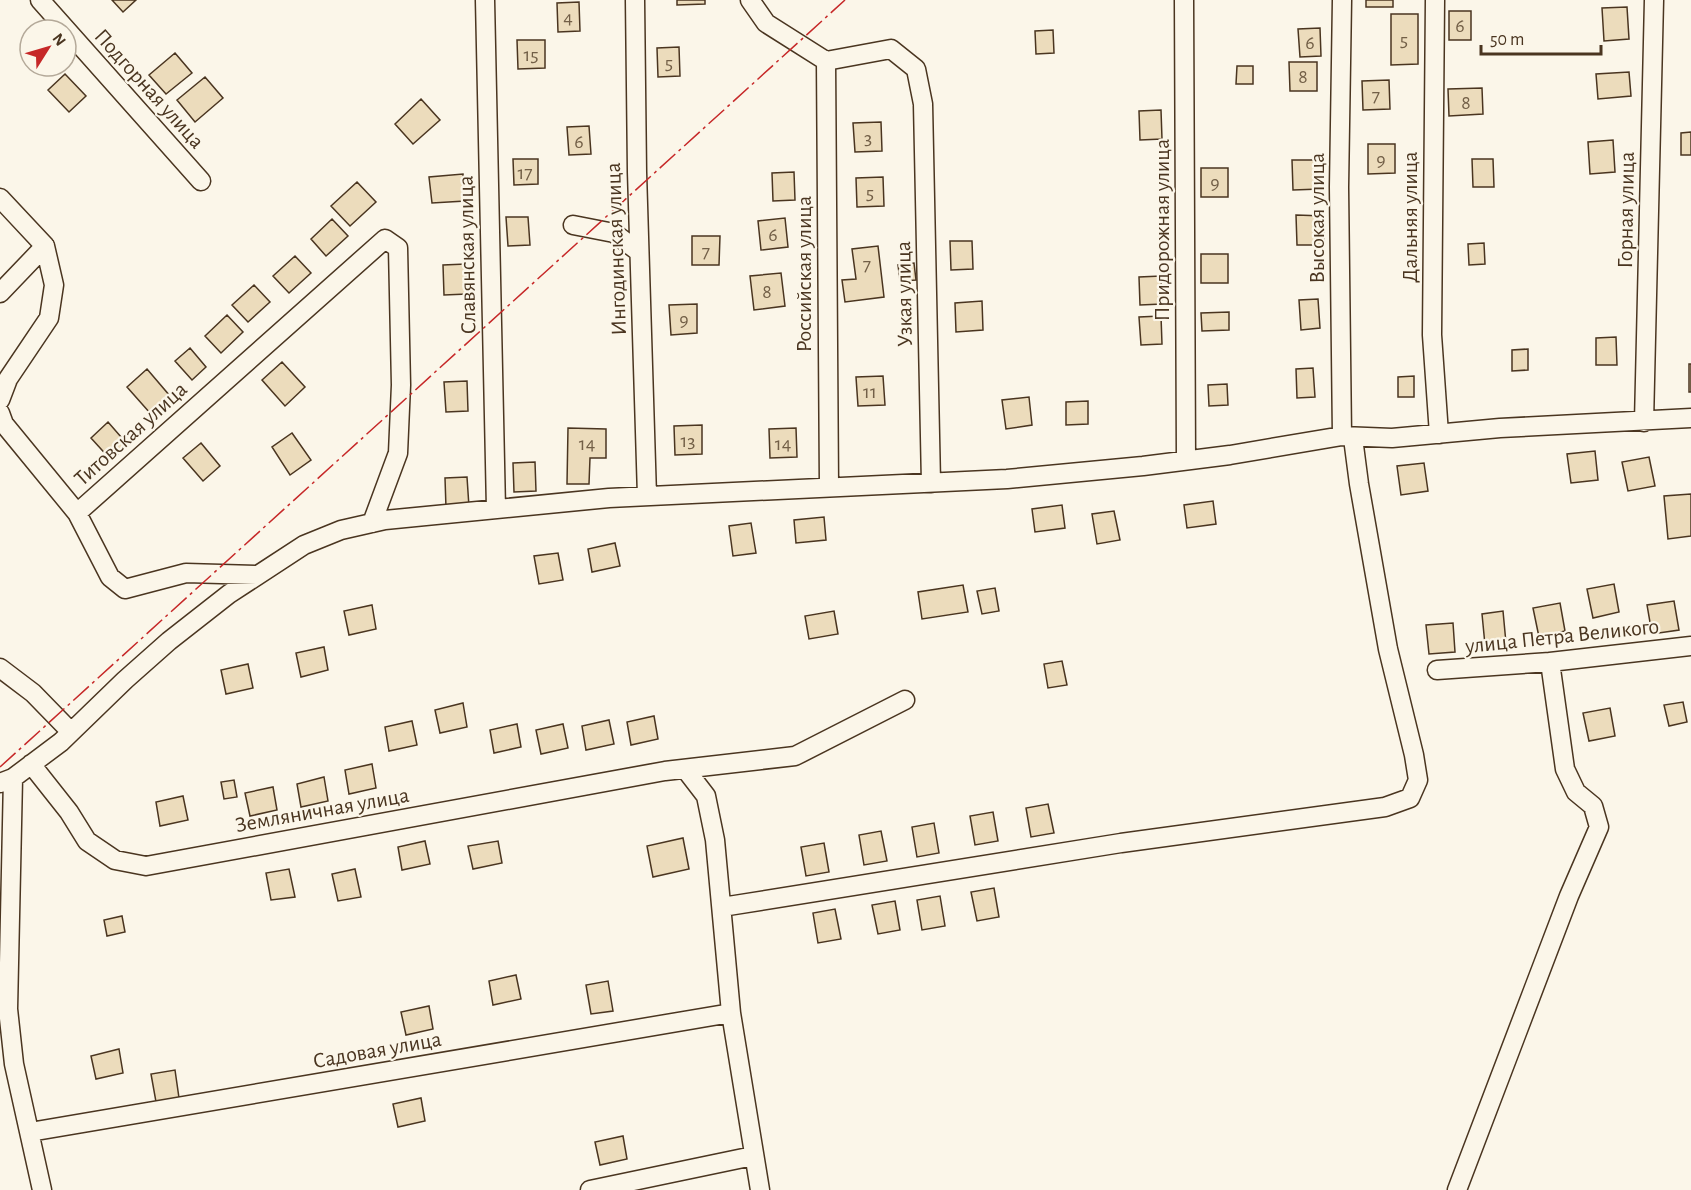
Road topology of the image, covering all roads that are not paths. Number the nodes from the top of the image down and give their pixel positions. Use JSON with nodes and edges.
{"nodes":[{"id":1,"x":40,"y":0,"type":"edge"},
{"id":2,"x":484,"y":0,"type":"edge"},
{"id":3,"x":635,"y":0,"type":"edge"},
{"id":4,"x":750,"y":0,"type":"edge"},
{"id":5,"x":1184,"y":0,"type":"edge"},
{"id":6,"x":1342,"y":0,"type":"edge"},
{"id":7,"x":1435,"y":0,"type":"edge"},
{"id":8,"x":1654,"y":0,"type":"edge"},
{"id":9,"x":826,"y":61,"type":"junction"},
{"id":10,"x":201,"y":181,"type":"dead end"},
{"id":11,"x":0,"y":198,"type":"edge"},
{"id":12,"x":573,"y":225,"type":"dead end"},
{"id":13,"x":45,"y":246,"type":"junction"},
{"id":14,"x":639,"y":252,"type":"junction"},
{"id":15,"x":0,"y":293,"type":"edge"},
{"id":16,"x":0,"y":400,"type":"edge"},
{"id":17,"x":0,"y":413,"type":"edge"},
{"id":18,"x":1691,"y":418,"type":"edge"},
{"id":19,"x":1644,"y":422,"type":"junction"},
{"id":20,"x":1439,"y":434,"type":"junction"},
{"id":21,"x":1347,"y":437,"type":"junction"},
{"id":22,"x":1186,"y":460,"type":"junction"},
{"id":23,"x":931,"y":483,"type":"junction"},
{"id":24,"x":829,"y":487,"type":"junction"},
{"id":25,"x":647,"y":496,"type":"junction"},
{"id":26,"x":496,"y":508,"type":"junction"},
{"id":27,"x":77,"y":513,"type":"junction"},
{"id":28,"x":372,"y":523,"type":"junction"},
{"id":29,"x":258,"y":575,"type":"junction"},
{"id":30,"x":1691,"y":646,"type":"edge"},
{"id":31,"x":1550,"y":662,"type":"junction"},
{"id":32,"x":0,"y":668,"type":"edge"},
{"id":33,"x":1437,"y":670,"type":"dead end"},
{"id":34,"x":904,"y":700,"type":"dead end"},
{"id":35,"x":70,"y":732,"type":"junction"},
{"id":36,"x":31,"y":764,"type":"junction"},
{"id":37,"x":686,"y":770,"type":"junction"},
{"id":38,"x":6,"y":780,"type":"edge"},
{"id":39,"x":722,"y":907,"type":"junction"},
{"id":40,"x":732,"y":1013,"type":"junction"},
{"id":41,"x":30,"y":1132,"type":"junction"},
{"id":42,"x":753,"y":1156,"type":"junction"},
{"id":43,"x":42,"y":1190,"type":"edge"},
{"id":44,"x":590,"y":1190,"type":"edge"},
{"id":45,"x":760,"y":1190,"type":"edge"},
{"id":46,"x":1457,"y":1190,"type":"edge"}],
"edges":[{"from":1,"to":10,"type":"street","name":"Подгорная улица"},
{"from":2,"to":26,"type":"street","name":"Славянская улица"},
{"from":3,"to":14,"type":"street","name":"Ингодинская улица"},
{"from":4,"to":9,"type":"street"},
{"from":5,"to":22,"type":"street","name":"Придорожная улица"},
{"from":6,"to":21,"type":"street","name":"Высокая улица"},
{"from":7,"to":20,"type":"street","name":"Дальняя улица"},
{"from":8,"to":19,"type":"street","name":"Горная улица"},
{"from":9,"to":23,"type":"street","name":"Узкая улица"},
{"from":9,"to":24,"type":"street","name":"Российская улица"},
{"from":11,"to":13,"type":"street"},
{"from":12,"to":14,"type":"street"},
{"from":13,"to":15,"type":"street"},
{"from":13,"to":16,"type":"street"},
{"from":14,"to":25,"type":"street","name":"Ингодинская улица"},
{"from":17,"to":27,"type":"street"},
{"from":18,"to":19,"type":"street"},
{"from":19,"to":20,"type":"street"},
{"from":20,"to":21,"type":"street"},
{"from":21,"to":22,"type":"street"},
{"from":21,"to":39,"type":"street","name":"Высокая улица"},
{"from":22,"to":23,"type":"street"},
{"from":23,"to":24,"type":"street"},
{"from":24,"to":25,"type":"street"},
{"from":25,"to":26,"type":"street"},
{"from":26,"to":28,"type":"street"},
{"from":27,"to":28,"type":"street","name":"Титовская улица"},
{"from":27,"to":29,"type":"street","name":"Титовская улица"},
{"from":28,"to":29,"type":"street"},
{"from":29,"to":35,"type":"street"},
{"from":30,"to":31,"type":"street","name":"улица Петра Великого"},
{"from":31,"to":33,"type":"street","name":"улица Петра Великого"},
{"from":31,"to":46,"type":"street"},
{"from":32,"to":35,"type":"street"},
{"from":34,"to":37,"type":"street","name":"Земляничная улица"},
{"from":35,"to":36,"type":"street"},
{"from":36,"to":37,"type":"street","name":"Земляничная улица"},
{"from":36,"to":38,"type":"street"},
{"from":37,"to":39,"type":"street"},
{"from":38,"to":41,"type":"street"},
{"from":39,"to":40,"type":"street"},
{"from":40,"to":41,"type":"street","name":"Садовая улица"},
{"from":40,"to":42,"type":"street"},
{"from":41,"to":43,"type":"street"},
{"from":42,"to":44,"type":"street"},
{"from":42,"to":45,"type":"street"}]}
